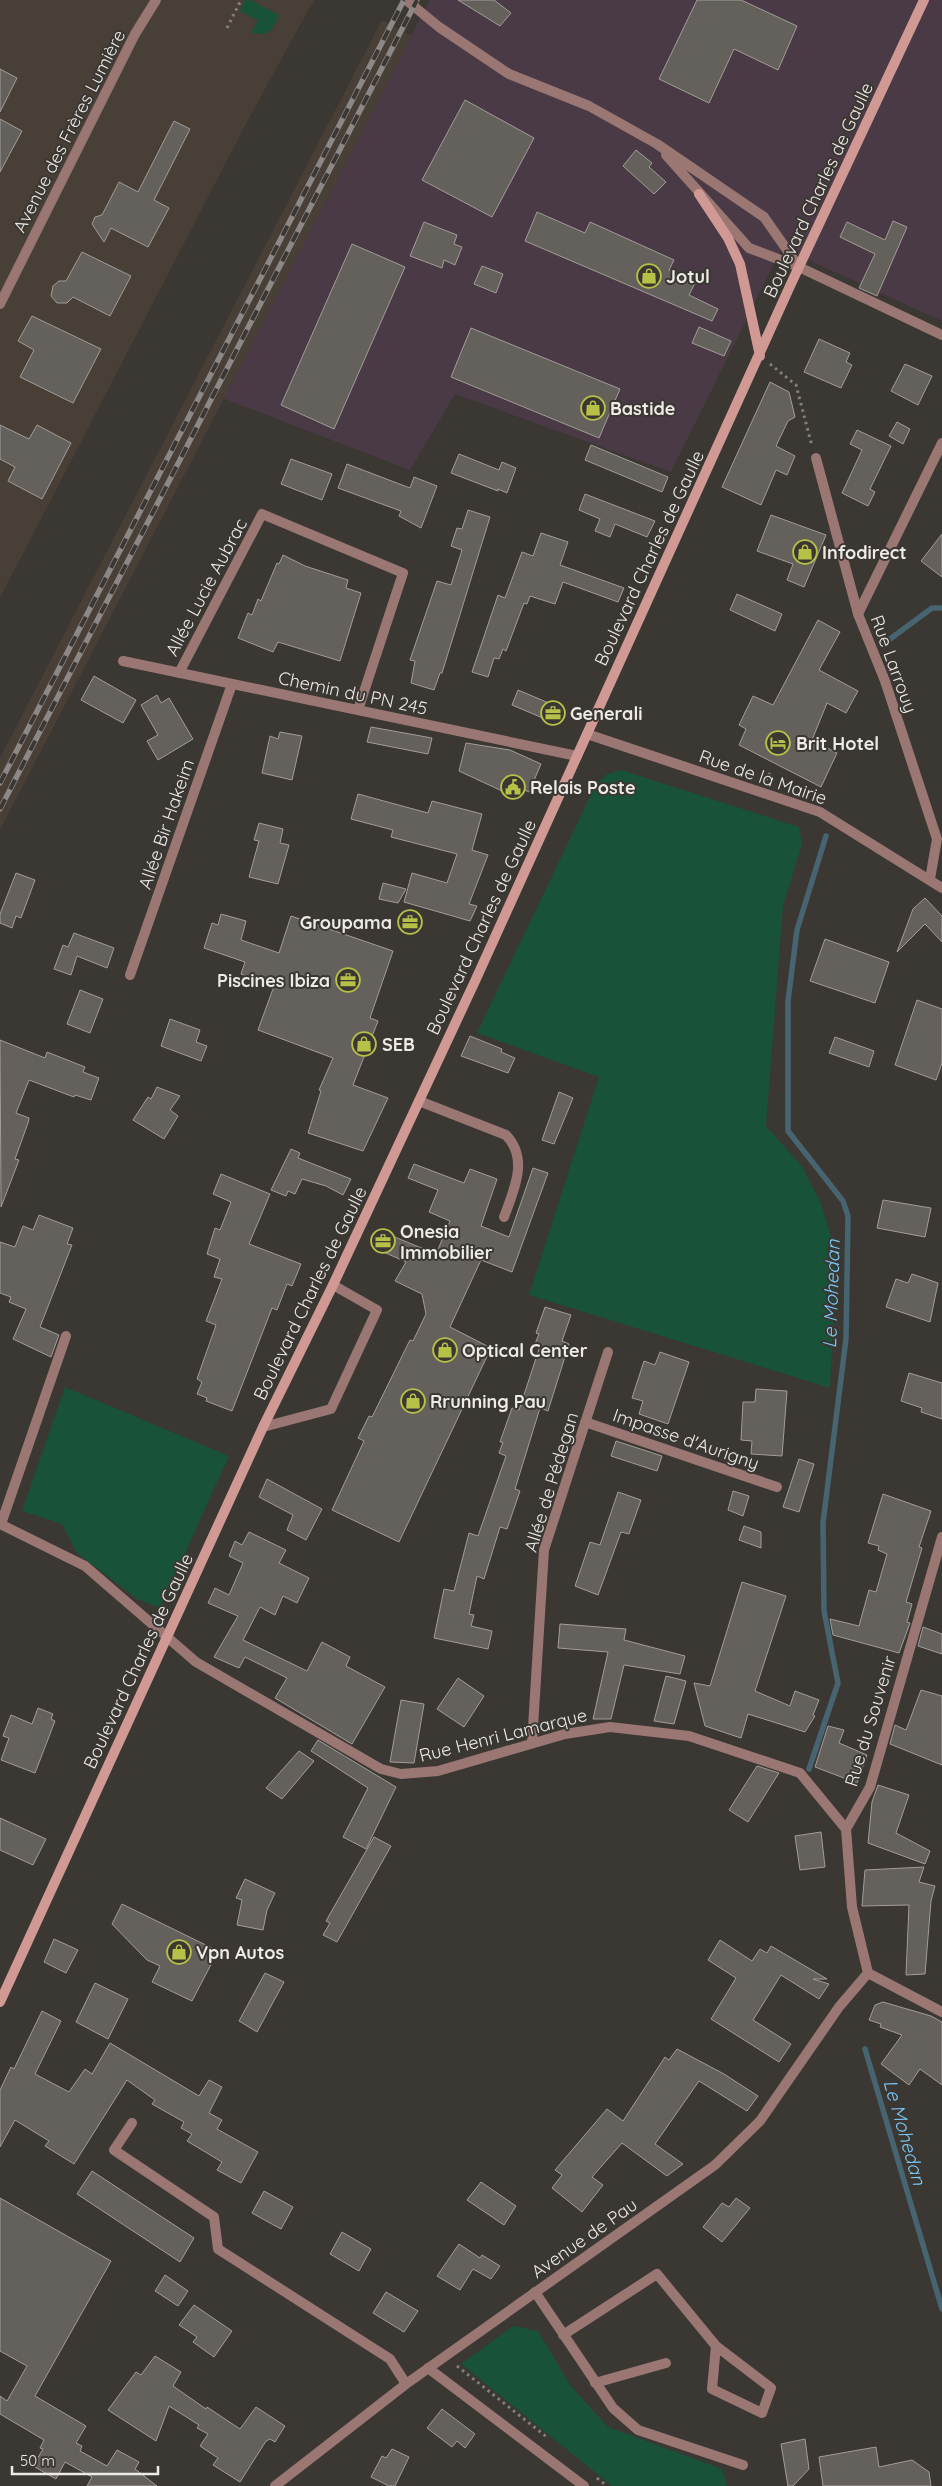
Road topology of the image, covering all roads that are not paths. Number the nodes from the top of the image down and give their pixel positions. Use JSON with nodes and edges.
{"nodes":[{"id":1,"x":156,"y":0,"type":"edge"},
{"id":2,"x":406,"y":0,"type":"edge"},
{"id":3,"x":924,"y":0,"type":"edge"},
{"id":4,"x":657,"y":144,"type":"junction"},
{"id":5,"x":699,"y":194,"type":"junction"},
{"id":6,"x":799,"y":267,"type":"junction"},
{"id":7,"x":0,"y":304,"type":"edge"},
{"id":8,"x":942,"y":335,"type":"edge"},
{"id":9,"x":760,"y":356,"type":"junction"},
{"id":10,"x":942,"y":443,"type":"edge"},
{"id":11,"x":816,"y":458,"type":"road end"},
{"id":12,"x":858,"y":614,"type":"junction"},
{"id":13,"x":123,"y":661,"type":"dead end"},
{"id":14,"x":179,"y":673,"type":"junction"},
{"id":15,"x":232,"y":684,"type":"junction"},
{"id":16,"x":358,"y":710,"type":"junction"},
{"id":17,"x":587,"y":734,"type":"junction"},
{"id":18,"x":577,"y":756,"type":"junction"},
{"id":19,"x":930,"y":879,"type":"junction"},
{"id":20,"x":942,"y":888,"type":"edge"},
{"id":21,"x":130,"y":975,"type":"dead end"},
{"id":22,"x":419,"y":1102,"type":"junction"},
{"id":23,"x":504,"y":1217,"type":"dead end"},
{"id":24,"x":333,"y":1285,"type":"junction"},
{"id":25,"x":66,"y":1336,"type":"dead end"},
{"id":26,"x":608,"y":1352,"type":"dead end"},
{"id":27,"x":585,"y":1422,"type":"junction"},
{"id":28,"x":263,"y":1427,"type":"junction"},
{"id":29,"x":777,"y":1487,"type":"dead end"},
{"id":30,"x":0,"y":1524,"type":"edge"},
{"id":31,"x":942,"y":1536,"type":"edge"},
{"id":32,"x":166,"y":1636,"type":"junction"},
{"id":33,"x":532,"y":1743,"type":"junction"},
{"id":34,"x":846,"y":1829,"type":"junction"},
{"id":35,"x":868,"y":1973,"type":"junction"},
{"id":36,"x":0,"y":2002,"type":"edge"},
{"id":37,"x":942,"y":2012,"type":"edge"},
{"id":38,"x":132,"y":2123,"type":"dead end"},
{"id":39,"x":535,"y":2292,"type":"junction"},
{"id":40,"x":562,"y":2335,"type":"junction"},
{"id":41,"x":716,"y":2346,"type":"junction"},
{"id":42,"x":666,"y":2363,"type":"dead end"},
{"id":43,"x":428,"y":2368,"type":"junction"},
{"id":44,"x":595,"y":2383,"type":"junction"},
{"id":45,"x":406,"y":2384,"type":"junction"},
{"id":46,"x":743,"y":2465,"type":"dead end"},
{"id":47,"x":275,"y":2486,"type":"edge"},
{"id":48,"x":584,"y":2486,"type":"edge"}],
"edges":[{"from":1,"to":7,"type":"street","name":"Avenue des Frères Lumière"},
{"from":2,"to":4,"type":"street"},
{"from":3,"to":6,"type":"main road","name":"Boulevard Charles de Gaulle"},
{"from":4,"to":5,"type":"street"},
{"from":4,"to":6,"type":"street"},
{"from":5,"to":6,"type":"street"},
{"from":5,"to":9,"type":"main road"},
{"from":6,"to":8,"type":"street"},
{"from":6,"to":9,"type":"main road","name":"Boulevard Charles de Gaulle"},
{"from":9,"to":17,"type":"main road","name":"Boulevard Charles de Gaulle"},
{"from":10,"to":12,"type":"street","name":"Rue Larrouy"},
{"from":11,"to":12,"type":"street"},
{"from":12,"to":19,"type":"street","name":"Rue Larrouy"},
{"from":13,"to":14,"type":"street","name":"Chemin du PN 245"},
{"from":14,"to":15,"type":"street","name":"Chemin du PN 245"},
{"from":14,"to":16,"type":"street","name":"Allée Lucie Aubrac"},
{"from":15,"to":16,"type":"street","name":"Chemin du PN 245"},
{"from":15,"to":21,"type":"street","name":"Allée Bir Hakeim"},
{"from":16,"to":18,"type":"street","name":"Chemin du PN 245"},
{"from":17,"to":18,"type":"main road","name":"Boulevard Charles de Gaulle"},
{"from":17,"to":19,"type":"street","name":"Rue de la Mairie"},
{"from":18,"to":22,"type":"main road","name":"Boulevard Charles de Gaulle"},
{"from":19,"to":20,"type":"street","name":"Rue de la Mairie"},
{"from":22,"to":23,"type":"street"},
{"from":22,"to":24,"type":"main road","name":"Boulevard Charles de Gaulle"},
{"from":24,"to":28,"type":"main road","name":"Boulevard Charles de Gaulle"},
{"from":24,"to":28,"type":"street"},
{"from":25,"to":30,"type":"street"},
{"from":26,"to":27,"type":"street","name":"Allée de Pédegan"},
{"from":27,"to":29,"type":"street","name":"Impasse d'Aurigny"},
{"from":27,"to":33,"type":"street","name":"Allée de Pédegan"},
{"from":28,"to":32,"type":"main road","name":"Boulevard Charles de Gaulle"},
{"from":30,"to":32,"type":"street","name":"Rue Henri Lamarque"},
{"from":31,"to":34,"type":"street","name":"Rue du Souvenir"},
{"from":32,"to":33,"type":"street","name":"Rue Henri Lamarque"},
{"from":32,"to":36,"type":"main road","name":"Boulevard Charles de Gaulle"},
{"from":33,"to":34,"type":"street","name":"Rue Henri Lamarque"},
{"from":34,"to":35,"type":"street"},
{"from":35,"to":37,"type":"street"},
{"from":35,"to":39,"type":"street","name":"Avenue de Pau"},
{"from":38,"to":45,"type":"street"},
{"from":39,"to":40,"type":"street"},
{"from":39,"to":43,"type":"street","name":"Avenue de Pau"},
{"from":40,"to":41,"type":"street"},
{"from":40,"to":44,"type":"street"},
{"from":41,"to":41,"type":"street"},
{"from":42,"to":44,"type":"street"},
{"from":43,"to":45,"type":"street","name":"Avenue de Pau"},
{"from":43,"to":48,"type":"street"},
{"from":44,"to":46,"type":"street"},
{"from":45,"to":47,"type":"street","name":"Avenue de Pau"}]}
